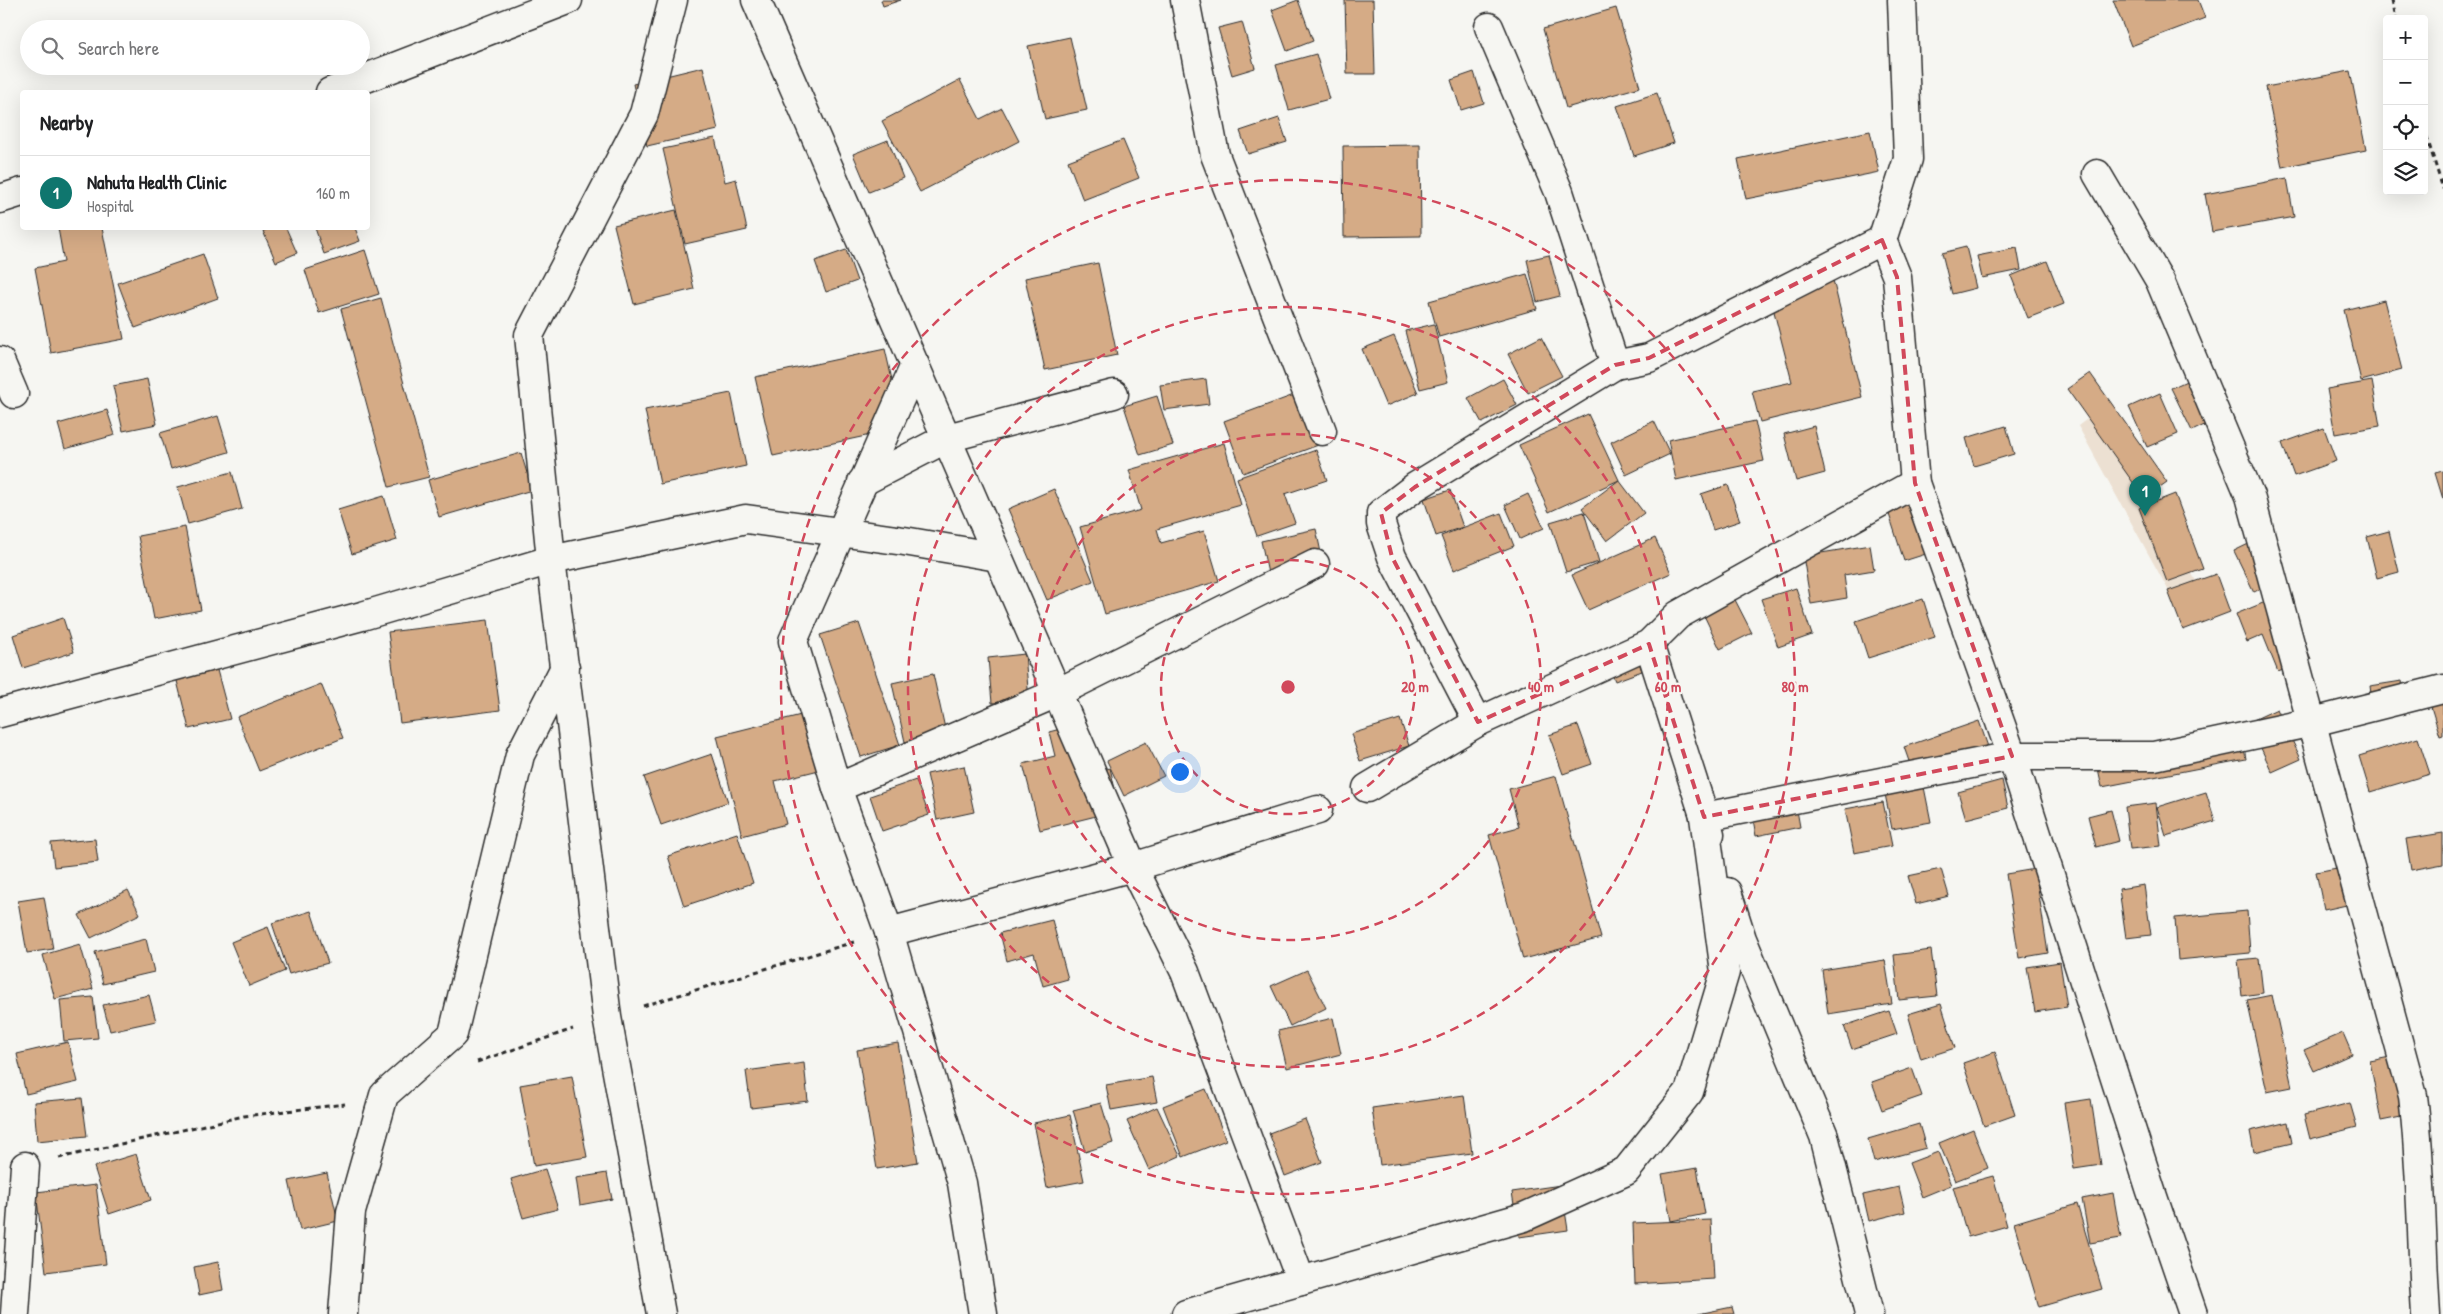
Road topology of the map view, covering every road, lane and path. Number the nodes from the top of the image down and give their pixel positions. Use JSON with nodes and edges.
{"nodes":[{"id":1,"x":568,"y":0,"type":"edge"},
{"id":2,"x":673,"y":0,"type":"edge"},
{"id":3,"x":756,"y":0,"type":"edge"},
{"id":4,"x":1185,"y":0,"type":"edge"},
{"id":5,"x":1902,"y":0,"type":"edge"},
{"id":6,"x":2392,"y":0,"type":"edge"},
{"id":7,"x":2395,"y":15,"type":"edge"},
{"id":8,"x":1489,"y":27,"type":"dead end"},
{"id":9,"x":335,"y":90,"type":"edge"},
{"id":10,"x":2428,"y":141,"type":"edge"},
{"id":11,"x":2097,"y":174,"type":"dead end"},
{"id":12,"x":2443,"y":190,"type":"edge"},
{"id":13,"x":20,"y":193,"type":"edge"},
{"id":14,"x":0,"y":199,"type":"edge"},
{"id":15,"x":1882,"y":240,"type":"junction"},
{"id":16,"x":0,"y":361,"type":"edge"},
{"id":17,"x":915,"y":365,"type":"junction"},
{"id":18,"x":1615,"y":365,"type":"junction"},
{"id":19,"x":14,"y":394,"type":"dead end"},
{"id":20,"x":1114,"y":394,"type":"dead end"},
{"id":21,"x":1322,"y":431,"type":"dead end"},
{"id":22,"x":947,"y":438,"type":"junction"},
{"id":23,"x":862,"y":482,"type":"junction"},
{"id":24,"x":1915,"y":483,"type":"junction"},
{"id":25,"x":841,"y":532,"type":"junction"},
{"id":26,"x":998,"y":557,"type":"junction"},
{"id":27,"x":552,"y":560,"type":"junction"},
{"id":28,"x":1315,"y":564,"type":"dead end"},
{"id":29,"x":1648,"y":644,"type":"junction"},
{"id":30,"x":565,"y":667,"type":"junction"},
{"id":31,"x":2443,"y":688,"type":"edge"},
{"id":32,"x":1057,"y":693,"type":"junction"},
{"id":33,"x":0,"y":713,"type":"edge"},
{"id":34,"x":1478,"y":722,"type":"junction"},
{"id":35,"x":2313,"y":722,"type":"junction"},
{"id":36,"x":2012,"y":756,"type":"junction"},
{"id":37,"x":837,"y":788,"type":"junction"},
{"id":38,"x":1367,"y":788,"type":"dead end"},
{"id":39,"x":1318,"y":810,"type":"dead end"},
{"id":40,"x":1704,"y":818,"type":"junction"},
{"id":41,"x":1133,"y":867,"type":"junction"},
{"id":42,"x":889,"y":932,"type":"junction"},
{"id":43,"x":25,"y":1166,"type":"dead end"},
{"id":44,"x":2433,"y":1271,"type":"edge"},
{"id":45,"x":1301,"y":1281,"type":"junction"},
{"id":46,"x":15,"y":1314,"type":"edge"},
{"id":47,"x":344,"y":1314,"type":"edge"},
{"id":48,"x":661,"y":1314,"type":"edge"},
{"id":49,"x":983,"y":1314,"type":"edge"},
{"id":50,"x":1186,"y":1314,"type":"edge"},
{"id":51,"x":1870,"y":1314,"type":"edge"},
{"id":52,"x":2193,"y":1314,"type":"edge"},
{"id":53,"x":2426,"y":1314,"type":"edge"}],
"edges":[{"from":1,"to":9,"type":"street"},
{"from":2,"to":27,"type":"street"},
{"from":3,"to":17,"type":"street"},
{"from":4,"to":21,"type":"street"},
{"from":5,"to":15,"type":"street"},
{"from":6,"to":7,"type":"path"},
{"from":8,"to":18,"type":"street"},
{"from":10,"to":12,"type":"path"},
{"from":11,"to":35,"type":"street"},
{"from":13,"to":14,"type":"street"},
{"from":15,"to":18,"type":"street"},
{"from":15,"to":24,"type":"street"},
{"from":16,"to":19,"type":"street"},
{"from":17,"to":22,"type":"street"},
{"from":17,"to":23,"type":"street"},
{"from":18,"to":34,"type":"street"},
{"from":20,"to":22,"type":"street"},
{"from":22,"to":23,"type":"street"},
{"from":22,"to":26,"type":"street"},
{"from":23,"to":25,"type":"street"},
{"from":24,"to":29,"type":"street"},
{"from":24,"to":36,"type":"street"},
{"from":25,"to":26,"type":"street"},
{"from":25,"to":27,"type":"street"},
{"from":25,"to":37,"type":"street"},
{"from":26,"to":32,"type":"street"},
{"from":27,"to":30,"type":"street"},
{"from":27,"to":33,"type":"street"},
{"from":28,"to":32,"type":"street"},
{"from":29,"to":34,"type":"street"},
{"from":29,"to":40,"type":"street"},
{"from":30,"to":47,"type":"street"},
{"from":30,"to":48,"type":"street"},
{"from":31,"to":35,"type":"street"},
{"from":32,"to":37,"type":"street"},
{"from":32,"to":41,"type":"street"},
{"from":34,"to":38,"type":"street"},
{"from":35,"to":36,"type":"street"},
{"from":35,"to":44,"type":"street"},
{"from":36,"to":40,"type":"street"},
{"from":36,"to":52,"type":"street"},
{"from":37,"to":42,"type":"street"},
{"from":39,"to":41,"type":"street"},
{"from":40,"to":45,"type":"street"},
{"from":40,"to":51,"type":"street"},
{"from":41,"to":42,"type":"street"},
{"from":41,"to":45,"type":"street"},
{"from":42,"to":49,"type":"street"},
{"from":43,"to":46,"type":"street"},
{"from":44,"to":53,"type":"street"},
{"from":45,"to":50,"type":"street"}]}
